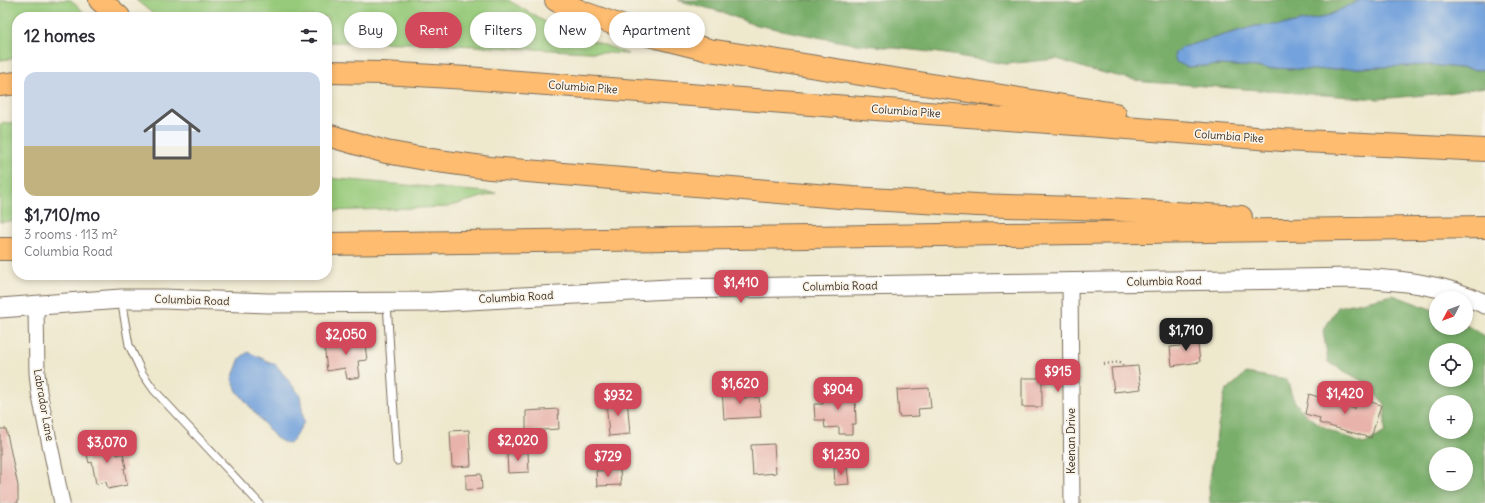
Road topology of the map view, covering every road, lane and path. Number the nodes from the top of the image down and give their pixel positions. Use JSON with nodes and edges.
{"nodes":[{"id":1,"x":556,"y":0,"type":"edge"},
{"id":2,"x":101,"y":1,"type":"edge"},
{"id":3,"x":113,"y":12,"type":"edge"},
{"id":4,"x":332,"y":72,"type":"edge"},
{"id":5,"x":12,"y":84,"type":"edge"},
{"id":6,"x":0,"y":85,"type":"edge"},
{"id":7,"x":332,"y":137,"type":"edge"},
{"id":8,"x":1283,"y":140,"type":"junction"},
{"id":9,"x":1485,"y":150,"type":"edge"},
{"id":10,"x":1485,"y":226,"type":"edge"},
{"id":11,"x":1419,"y":228,"type":"junction"},
{"id":12,"x":332,"y":244,"type":"edge"},
{"id":13,"x":0,"y":249,"type":"edge"},
{"id":14,"x":12,"y":249,"type":"edge"},
{"id":15,"x":1070,"y":282,"type":"junction"},
{"id":16,"x":121,"y":299,"type":"junction"},
{"id":17,"x":387,"y":303,"type":"junction"},
{"id":18,"x":1485,"y":304,"type":"edge"},
{"id":19,"x":36,"y":306,"type":"junction"},
{"id":20,"x":0,"y":308,"type":"edge"},
{"id":21,"x":1104,"y":364,"type":"dead end"},
{"id":22,"x":1124,"y":367,"type":"dead end"},
{"id":23,"x":398,"y":460,"type":"dead end"},
{"id":24,"x":62,"y":503,"type":"edge"},
{"id":25,"x":258,"y":503,"type":"edge"},
{"id":26,"x":1072,"y":503,"type":"edge"}],
"edges":[{"from":1,"to":8,"type":"highway"},
{"from":2,"to":3,"type":"highway"},
{"from":4,"to":8,"type":"highway","name":"Columbia Pike"},
{"from":5,"to":6,"type":"highway"},
{"from":7,"to":11,"type":"highway"},
{"from":8,"to":9,"type":"highway","name":"Columbia Pike"},
{"from":10,"to":11,"type":"highway"},
{"from":11,"to":12,"type":"highway"},
{"from":13,"to":14,"type":"highway"},
{"from":15,"to":17,"type":"street","name":"Columbia Road"},
{"from":15,"to":18,"type":"street","name":"Columbia Road"},
{"from":15,"to":26,"type":"street","name":"Keenan Drive"},
{"from":16,"to":17,"type":"street","name":"Columbia Road"},
{"from":16,"to":19,"type":"street","name":"Columbia Road"},
{"from":16,"to":25,"type":"lane"},
{"from":17,"to":23,"type":"lane"},
{"from":19,"to":20,"type":"street","name":"Columbia Road"},
{"from":19,"to":24,"type":"street","name":"Labrador Lane"},
{"from":21,"to":22,"type":"path"}]}
